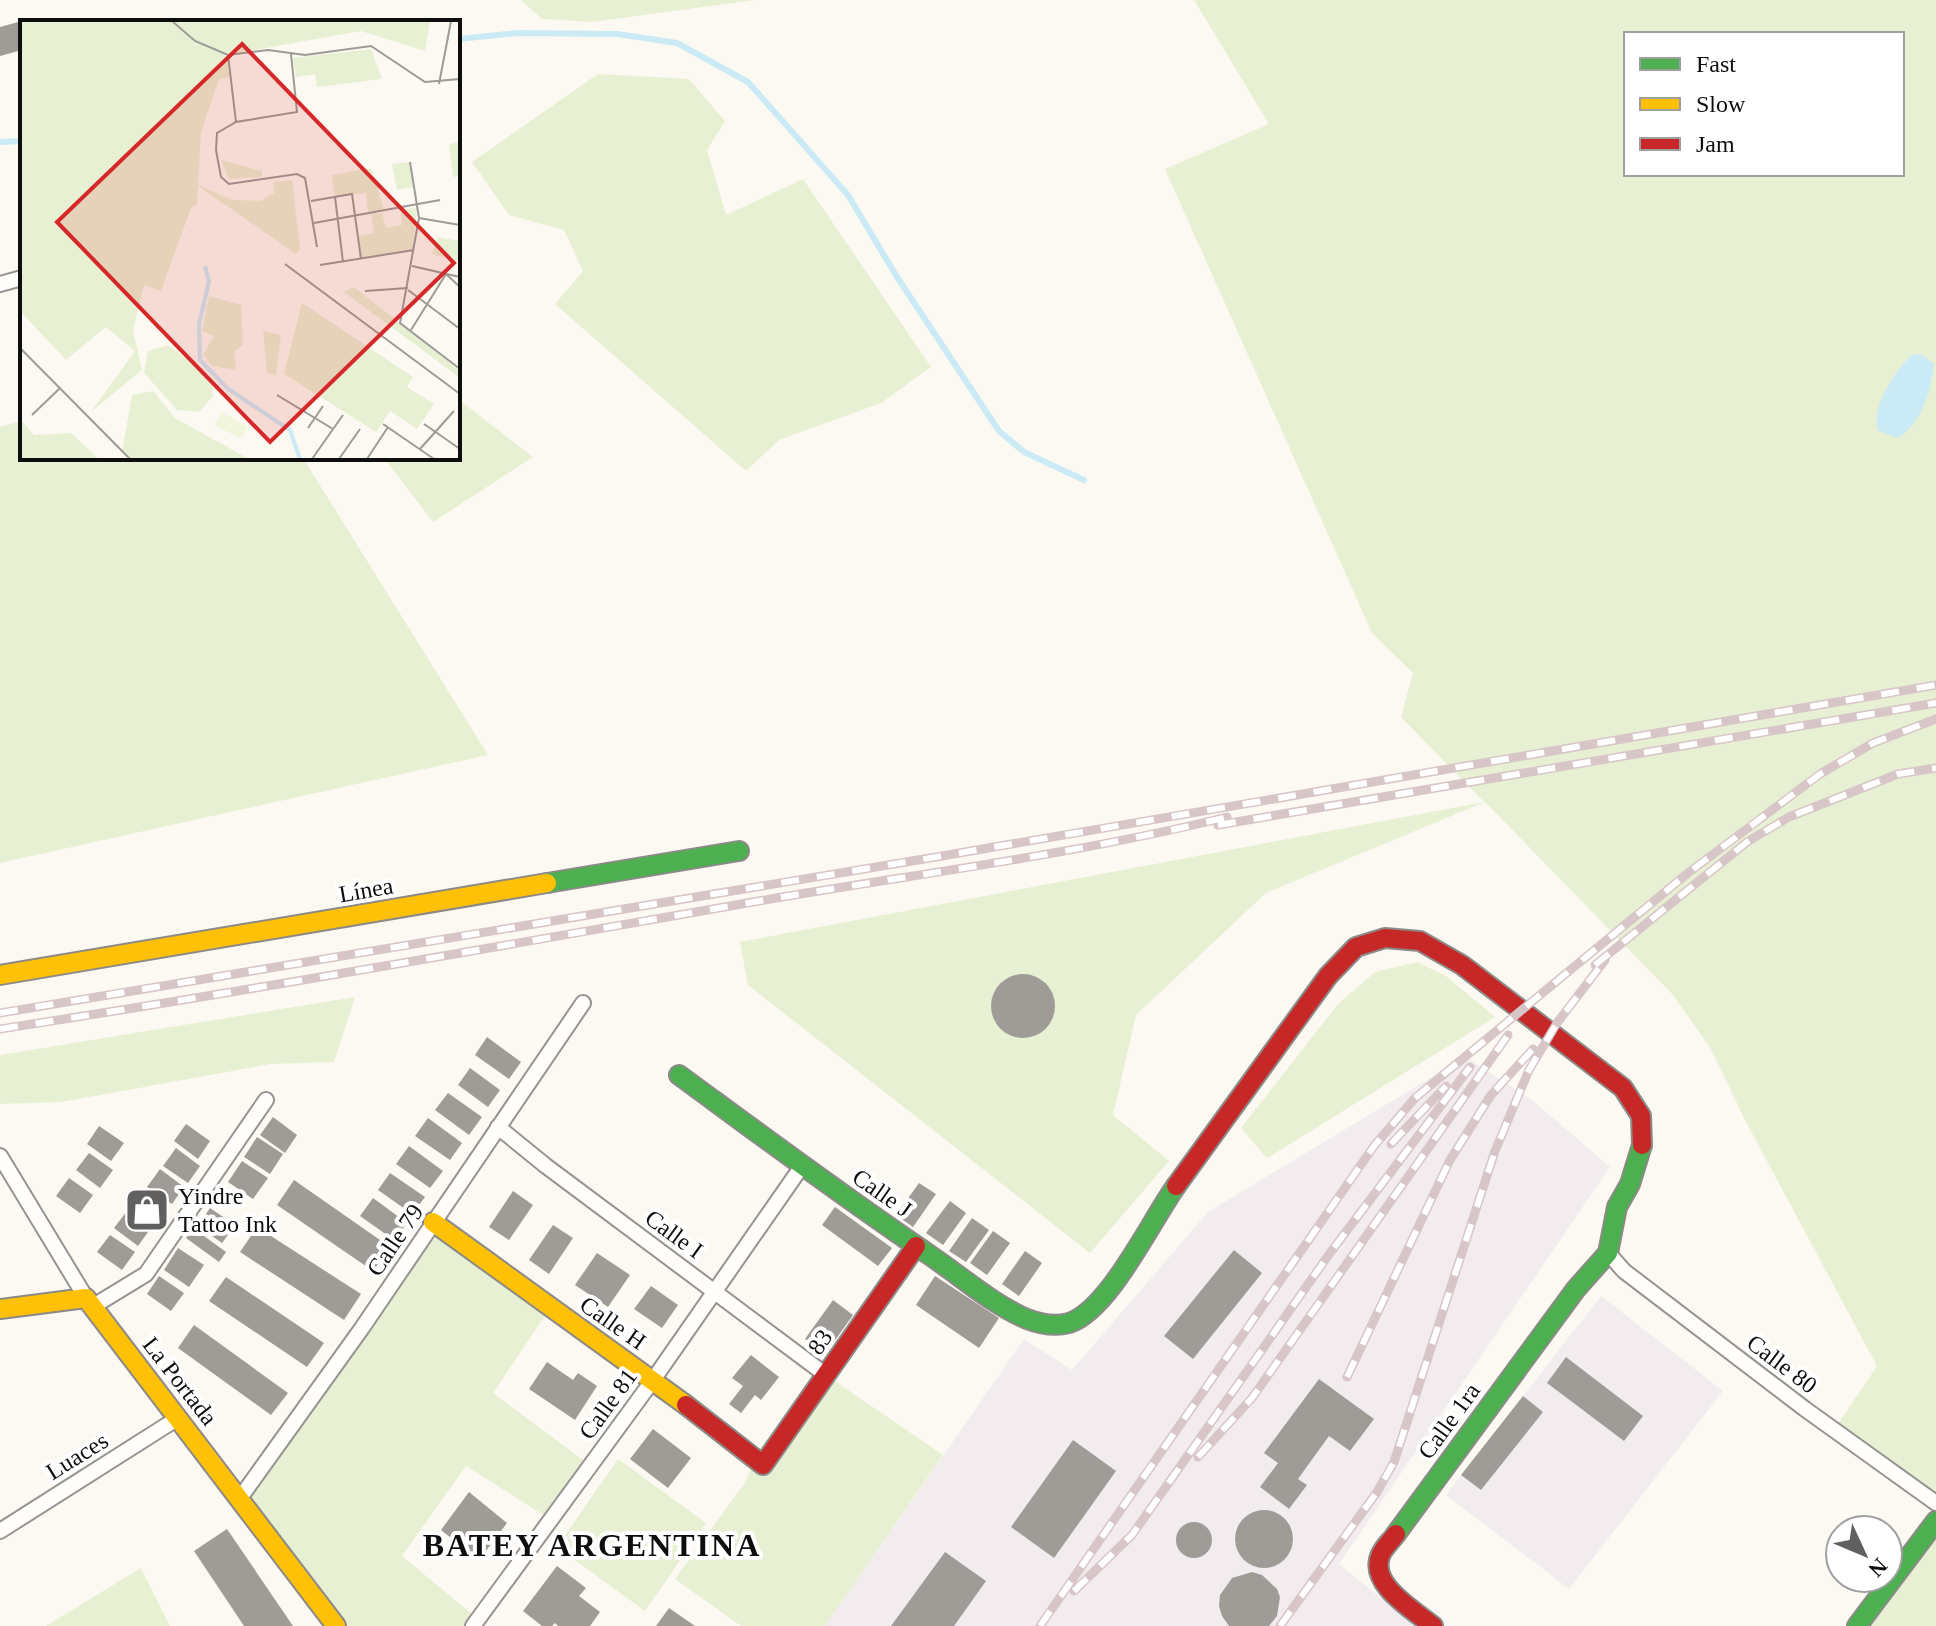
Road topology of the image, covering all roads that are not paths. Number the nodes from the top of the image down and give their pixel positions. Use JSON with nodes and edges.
{"nodes":[{"id":1,"x":20,"y":279,"type":"edge"},
{"id":2,"x":0,"y":284,"type":"edge"},
{"id":3,"x":739,"y":851,"type":"dead end"},
{"id":4,"x":0,"y":975,"type":"edge"},
{"id":5,"x":583,"y":1003,"type":"dead end"},
{"id":6,"x":679,"y":1075,"type":"dead end"},
{"id":7,"x":266,"y":1100,"type":"dead end"},
{"id":8,"x":498,"y":1127,"type":"junction"},
{"id":9,"x":0,"y":1156,"type":"edge"},
{"id":10,"x":802,"y":1166,"type":"junction"},
{"id":11,"x":433,"y":1222,"type":"junction"},
{"id":12,"x":916,"y":1246,"type":"junction"},
{"id":13,"x":1608,"y":1253,"type":"junction"},
{"id":14,"x":715,"y":1291,"type":"junction"},
{"id":15,"x":89,"y":1302,"type":"junction"},
{"id":16,"x":0,"y":1309,"type":"edge"},
{"id":17,"x":826,"y":1375,"type":"junction"},
{"id":18,"x":653,"y":1380,"type":"junction"},
{"id":19,"x":178,"y":1418,"type":"junction"},
{"id":20,"x":763,"y":1465,"type":"joint"},
{"id":21,"x":240,"y":1498,"type":"junction"},
{"id":22,"x":1936,"y":1503,"type":"edge"},
{"id":23,"x":1936,"y":1521,"type":"edge"},
{"id":24,"x":0,"y":1531,"type":"edge"},
{"id":25,"x":336,"y":1626,"type":"edge"},
{"id":26,"x":473,"y":1626,"type":"edge"},
{"id":27,"x":1433,"y":1626,"type":"edge"},
{"id":28,"x":1857,"y":1626,"type":"edge"}],
"edges":[{"from":1,"to":2,"type":"street"},
{"from":3,"to":4,"type":"street","name":"Línea"},
{"from":5,"to":8,"type":"street","name":"Calle 79"},
{"from":6,"to":10,"type":"street","name":"Calle J"},
{"from":7,"to":15,"type":"street"},
{"from":8,"to":11,"type":"street","name":"Calle 79"},
{"from":8,"to":14,"type":"street","name":"Calle I"},
{"from":9,"to":15,"type":"street","name":"La Portada"},
{"from":10,"to":12,"type":"street","name":"Calle J"},
{"from":10,"to":14,"type":"street","name":"Calle 81"},
{"from":11,"to":18,"type":"street","name":"Calle H"},
{"from":11,"to":21,"type":"street","name":"Calle 79"},
{"from":12,"to":13,"type":"street","name":"Calle J"},
{"from":12,"to":17,"type":"street","name":"83"},
{"from":13,"to":22,"type":"street","name":"Calle 80"},
{"from":13,"to":27,"type":"street","name":"Calle 1ra"},
{"from":14,"to":17,"type":"street","name":"Calle I"},
{"from":14,"to":18,"type":"street","name":"Calle 81"},
{"from":15,"to":16,"type":"street"},
{"from":15,"to":19,"type":"street","name":"La Portada"},
{"from":17,"to":20,"type":"street","name":"83"},
{"from":18,"to":20,"type":"street","name":"Calle H"},
{"from":18,"to":26,"type":"street","name":"Calle 81"},
{"from":19,"to":21,"type":"street","name":"La Portada"},
{"from":19,"to":24,"type":"street","name":"Luaces"},
{"from":21,"to":25,"type":"street","name":"La Portada"},
{"from":23,"to":28,"type":"street"}]}
